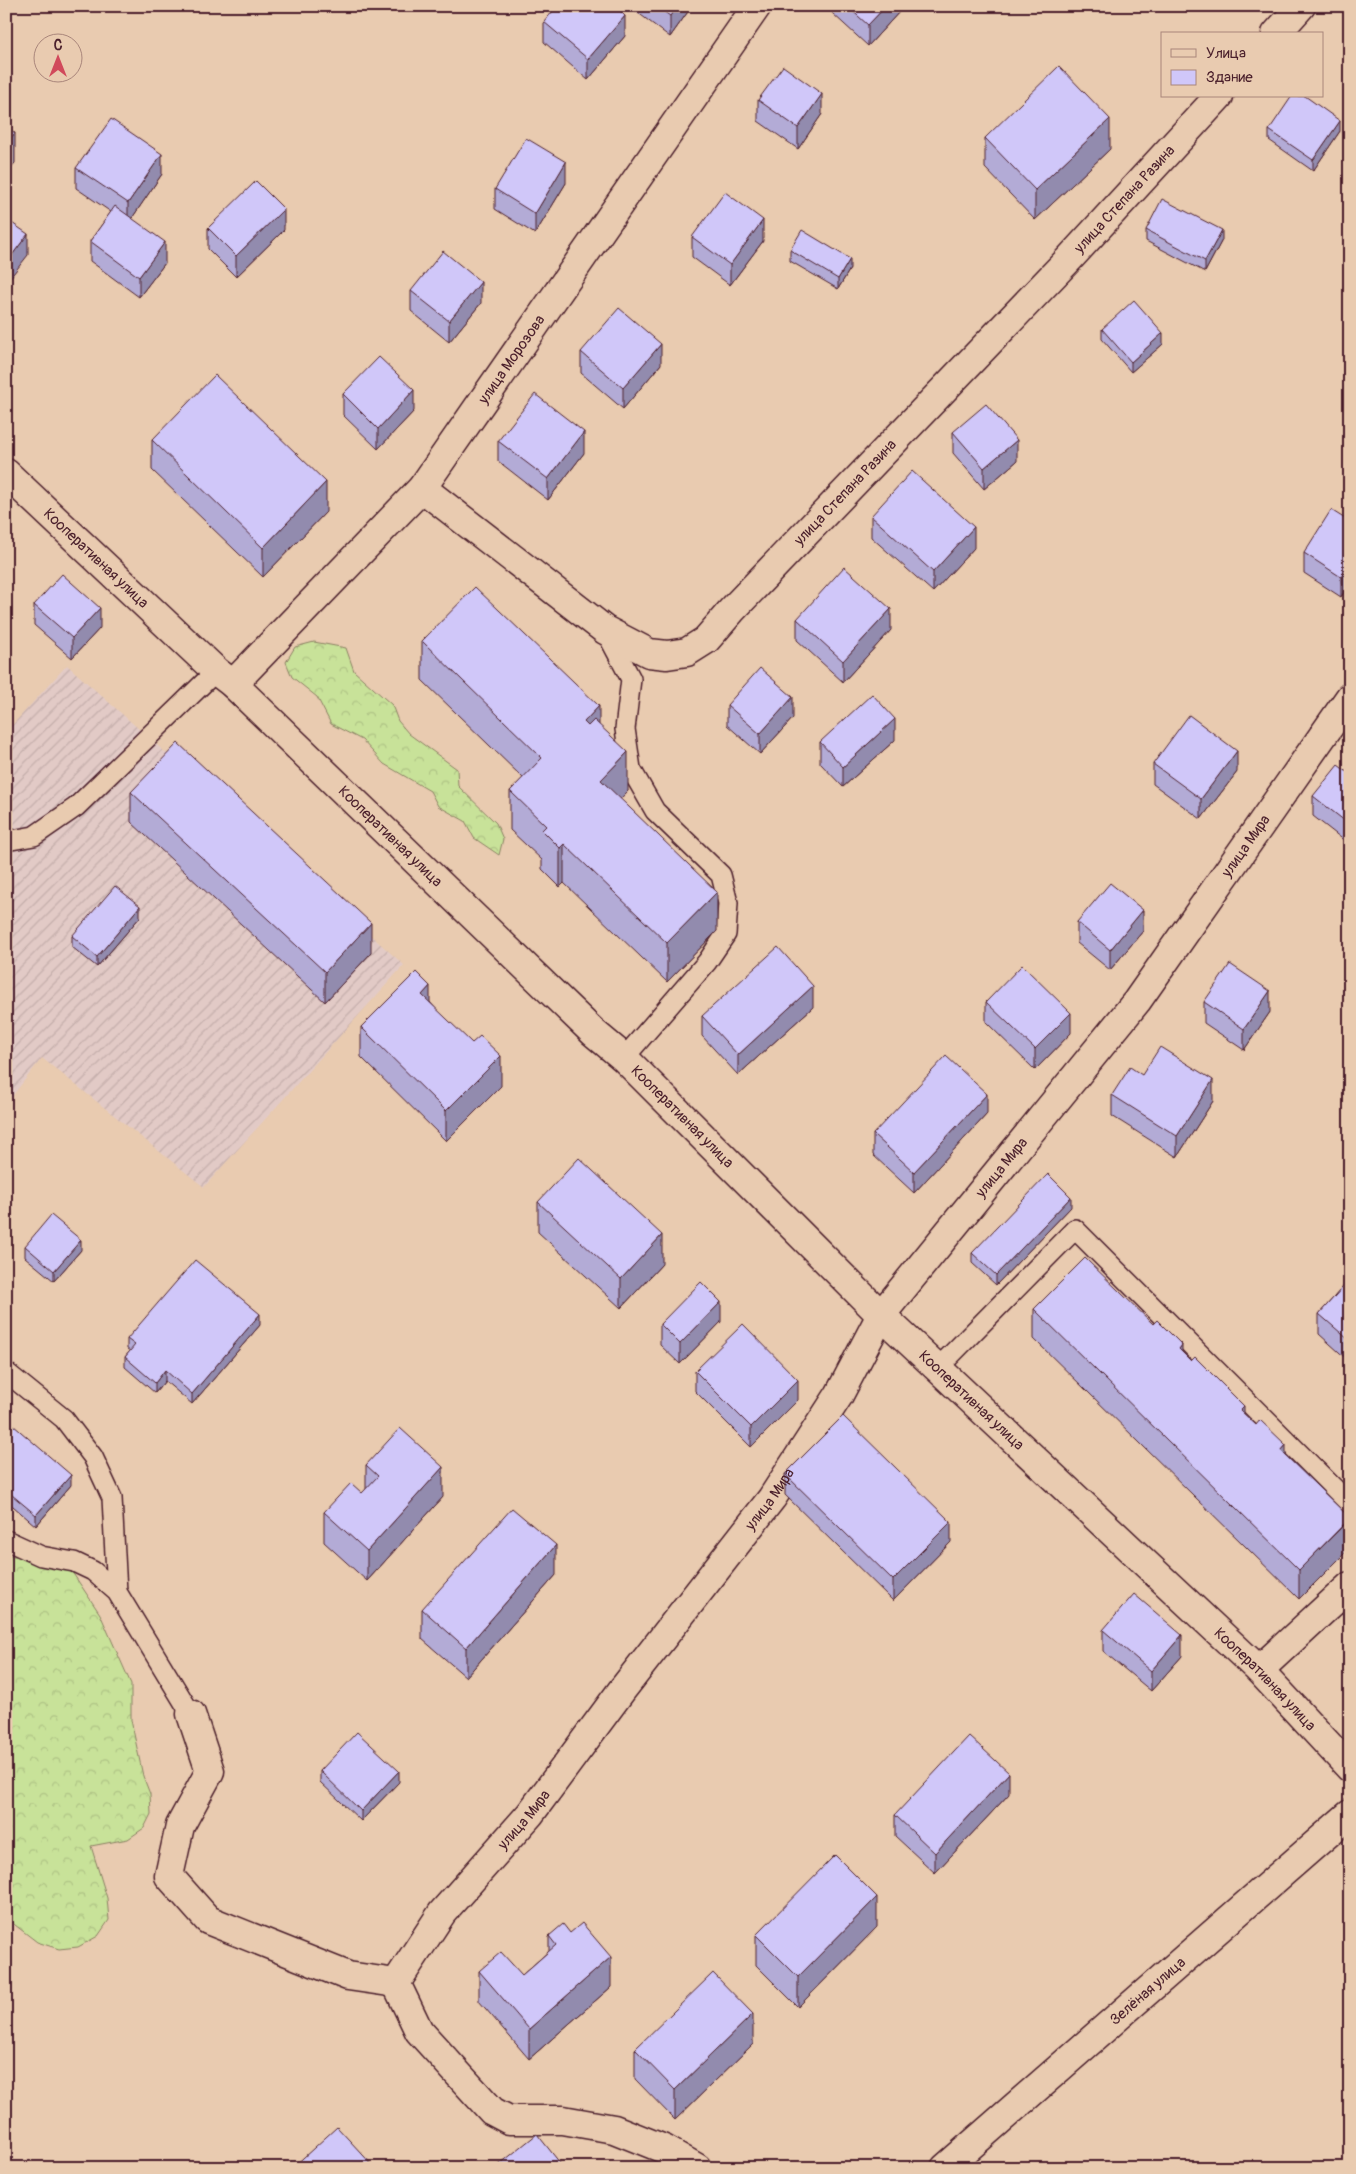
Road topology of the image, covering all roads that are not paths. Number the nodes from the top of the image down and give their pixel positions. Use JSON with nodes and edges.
{"nodes":[{"id":1,"x":757,"y":6,"type":"edge"},
{"id":2,"x":1301,"y":6,"type":"edge"},
{"id":3,"x":1278,"y":32,"type":"edge"},
{"id":4,"x":1217,"y":98,"type":"edge"},
{"id":5,"x":6,"y":473,"type":"edge"},
{"id":6,"x":422,"y":488,"type":"junction"},
{"id":7,"x":605,"y":630,"type":"junction"},
{"id":8,"x":224,"y":677,"type":"junction"},
{"id":9,"x":1350,"y":697,"type":"edge"},
{"id":10,"x":6,"y":841,"type":"edge"},
{"id":11,"x":624,"y":1058,"type":"junction"},
{"id":12,"x":881,"y":1315,"type":"junction"},
{"id":13,"x":937,"y":1369,"type":"junction"},
{"id":14,"x":6,"y":1372,"type":"edge"},
{"id":15,"x":1350,"y":1504,"type":"edge"},
{"id":16,"x":6,"y":1540,"type":"edge"},
{"id":17,"x":1350,"y":1586,"type":"edge"},
{"id":18,"x":117,"y":1592,"type":"junction"},
{"id":19,"x":1259,"y":1670,"type":"junction"},
{"id":20,"x":191,"y":1714,"type":"joint"},
{"id":21,"x":1350,"y":1768,"type":"edge"},
{"id":22,"x":1350,"y":1814,"type":"edge"},
{"id":23,"x":396,"y":1983,"type":"junction"},
{"id":24,"x":697,"y":2168,"type":"edge"},
{"id":25,"x":945,"y":2168,"type":"edge"}],
"edges":[{"from":1,"to":6,"type":"street","name":"улица Морозова"},
{"from":2,"to":3,"type":"street"},
{"from":4,"to":7,"type":"street","name":"улица Степана Разина"},
{"from":5,"to":8,"type":"street","name":"Кооперативная улица"},
{"from":6,"to":7,"type":"street","name":"улица Степана Разина"},
{"from":6,"to":8,"type":"street","name":"улица Морозова"},
{"from":7,"to":11,"type":"lane"},
{"from":8,"to":10,"type":"lane"},
{"from":8,"to":11,"type":"street","name":"Кооперативная улица"},
{"from":9,"to":12,"type":"street","name":"улица Мира"},
{"from":11,"to":12,"type":"street","name":"Кооперативная улица"},
{"from":12,"to":13,"type":"street","name":"Кооперативная улица"},
{"from":12,"to":23,"type":"street","name":"улица Мира"},
{"from":13,"to":15,"type":"lane"},
{"from":13,"to":19,"type":"street","name":"Кооперативная улица"},
{"from":14,"to":18,"type":"lane"},
{"from":16,"to":18,"type":"lane"},
{"from":17,"to":19,"type":"street"},
{"from":18,"to":20,"type":"lane"},
{"from":19,"to":21,"type":"street","name":"Кооперативная улица"},
{"from":20,"to":23,"type":"street"},
{"from":22,"to":25,"type":"street","name":"Зелёная улица"},
{"from":23,"to":24,"type":"street"}]}
